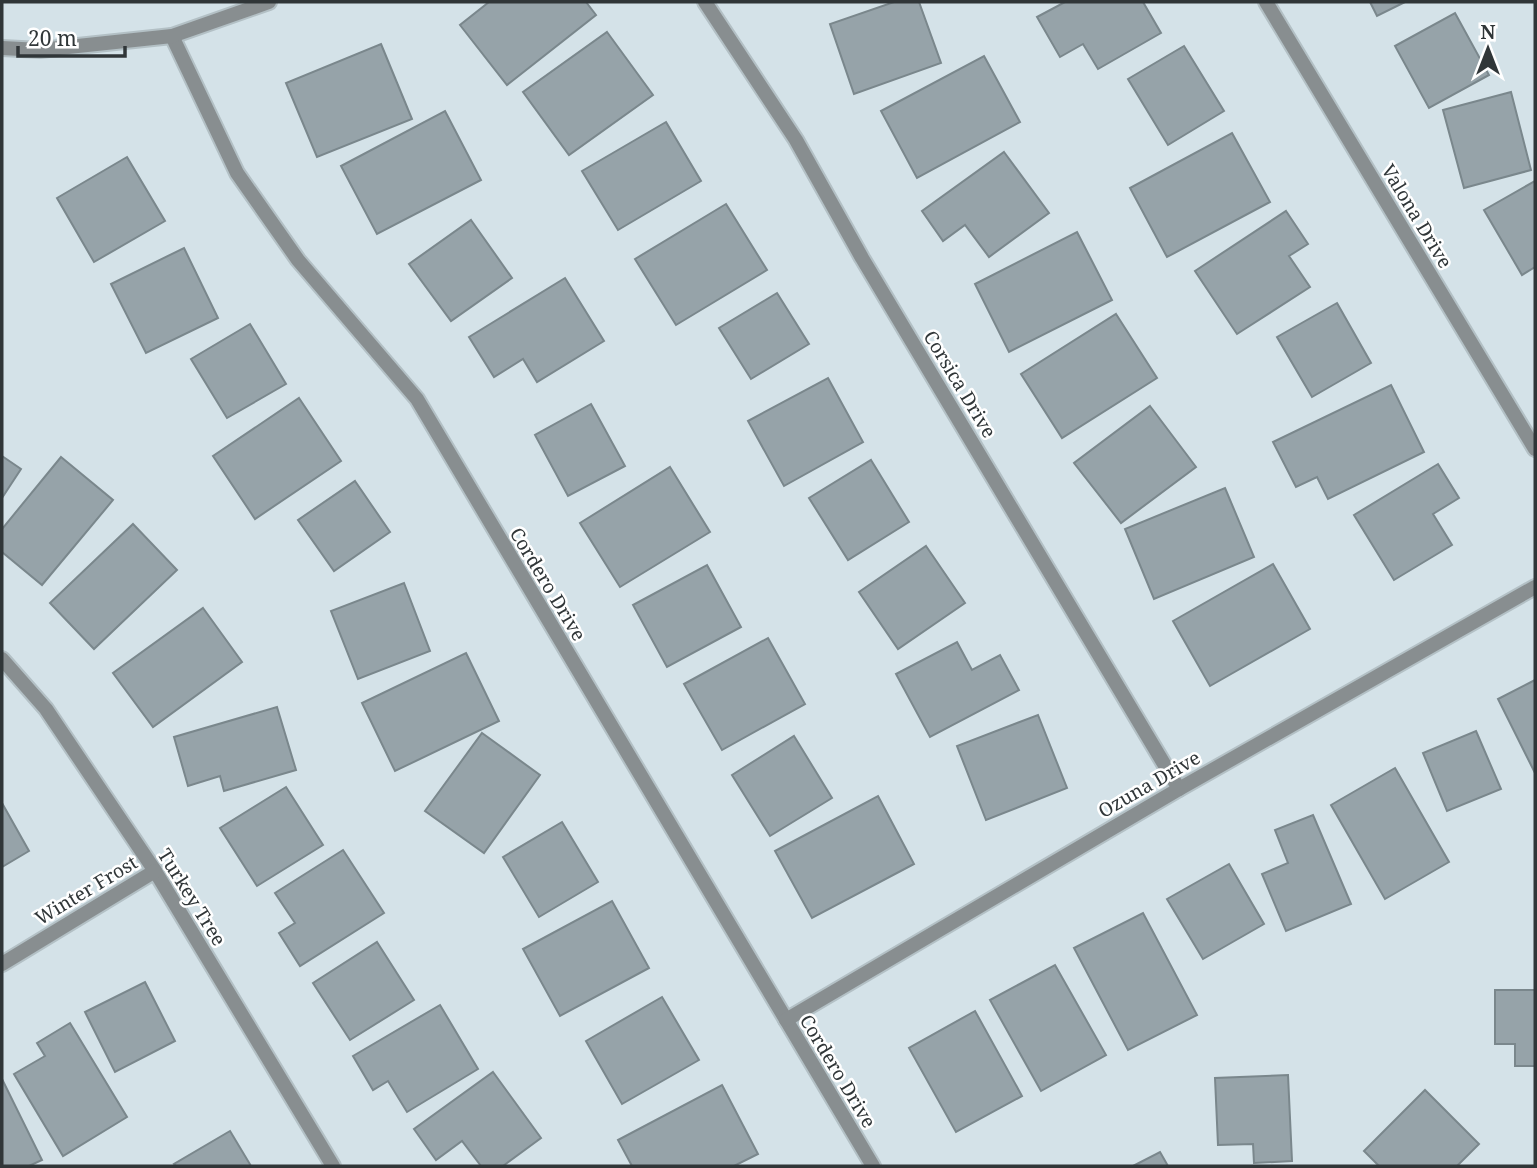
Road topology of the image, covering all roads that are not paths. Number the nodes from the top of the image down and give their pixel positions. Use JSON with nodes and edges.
{"nodes":[{"id":1,"x":269,"y":2,"type":"edge"},
{"id":2,"x":705,"y":2,"type":"edge"},
{"id":3,"x":1266,"y":2,"type":"edge"},
{"id":4,"x":172,"y":36,"type":"junction"},
{"id":5,"x":2,"y":48,"type":"edge"},
{"id":6,"x":1535,"y":450,"type":"edge"},
{"id":7,"x":1535,"y":587,"type":"edge"},
{"id":8,"x":2,"y":659,"type":"edge"},
{"id":9,"x":1179,"y":789,"type":"junction"},
{"id":10,"x":155,"y":872,"type":"junction"},
{"id":11,"x":2,"y":964,"type":"edge"},
{"id":12,"x":786,"y":1020,"type":"junction"},
{"id":13,"x":333,"y":1166,"type":"edge"},
{"id":14,"x":873,"y":1166,"type":"edge"}],
"edges":[{"from":1,"to":4,"type":"street"},
{"from":2,"to":9,"type":"street","name":"Corsica Drive"},
{"from":3,"to":6,"type":"street","name":"Valona Drive"},
{"from":4,"to":5,"type":"street"},
{"from":4,"to":12,"type":"street","name":"Cordero Drive"},
{"from":7,"to":9,"type":"street","name":"Ozuna Drive"},
{"from":8,"to":10,"type":"street","name":"Turkey Tree"},
{"from":9,"to":12,"type":"street","name":"Ozuna Drive"},
{"from":10,"to":11,"type":"street","name":"Winter Frost"},
{"from":10,"to":13,"type":"street","name":"Turkey Tree"},
{"from":12,"to":14,"type":"street","name":"Cordero Drive"}]}
